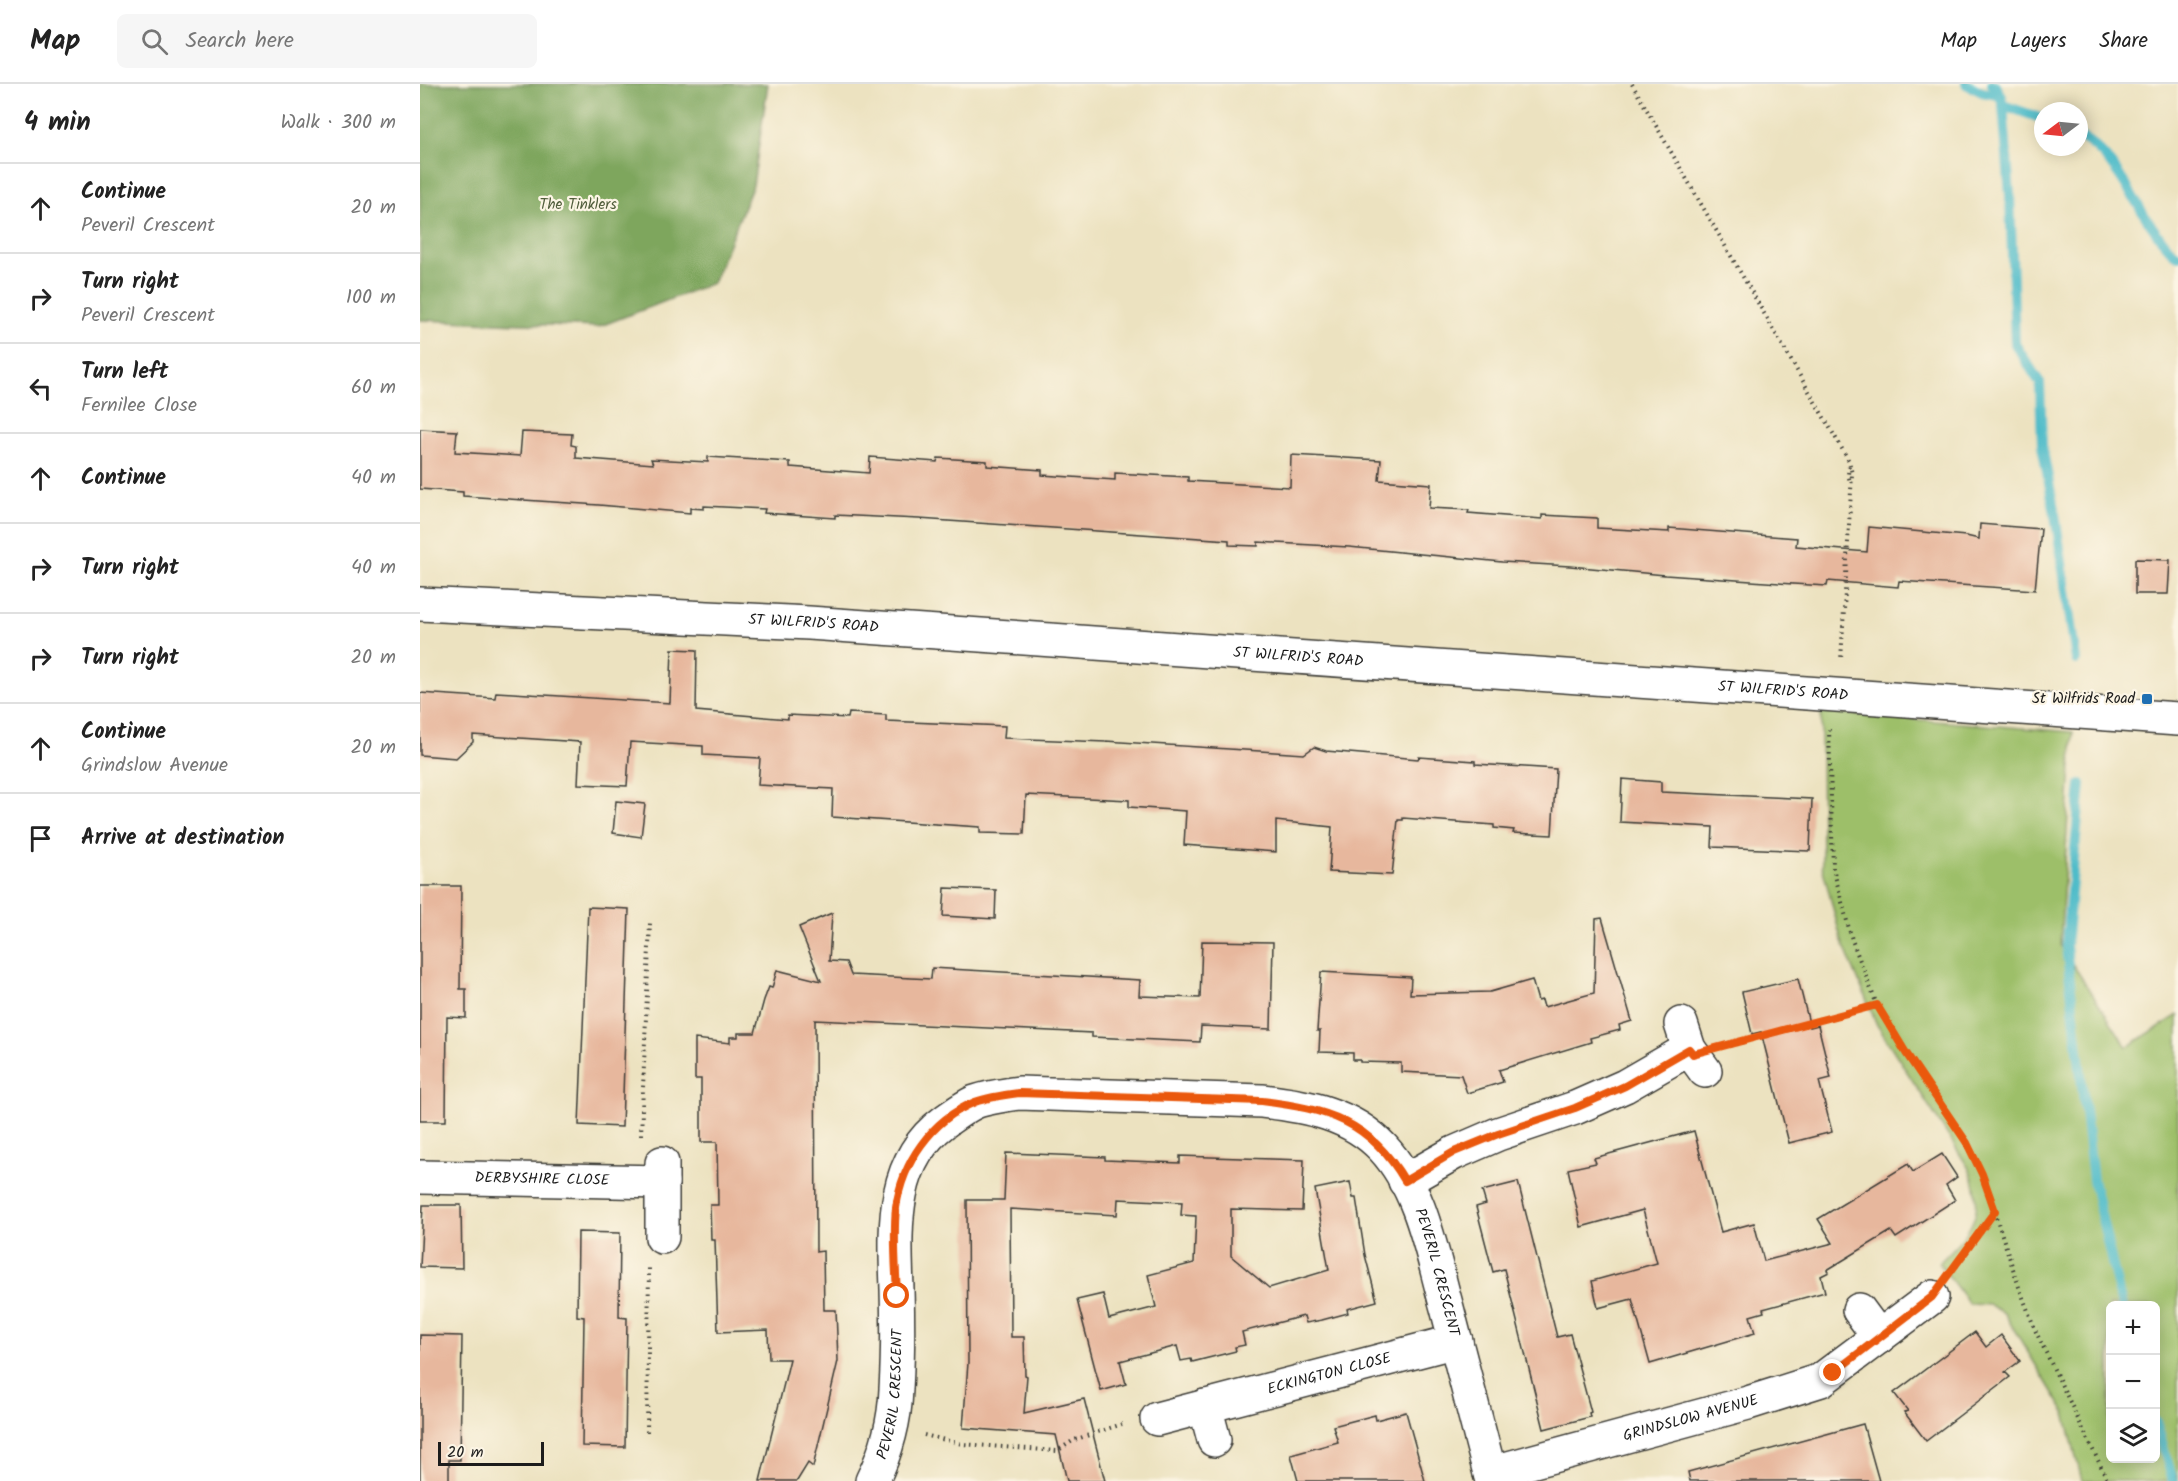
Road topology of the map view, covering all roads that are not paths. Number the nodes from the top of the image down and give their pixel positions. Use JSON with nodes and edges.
{"nodes":[{"id":1,"x":420,"y":604,"type":"edge"},
{"id":2,"x":2178,"y":719,"type":"edge"},
{"id":3,"x":1692,"y":1050,"type":"road end"},
{"id":4,"x":420,"y":1177,"type":"edge"},
{"id":5,"x":1405,"y":1181,"type":"junction"},
{"id":6,"x":662,"y":1237,"type":"road end"},
{"id":7,"x":1932,"y":1297,"type":"road end"},
{"id":8,"x":1858,"y":1310,"type":"dead end"},
{"id":9,"x":1879,"y":1337,"type":"junction"},
{"id":10,"x":1456,"y":1341,"type":"junction"},
{"id":11,"x":1205,"y":1406,"type":"junction"},
{"id":12,"x":1157,"y":1419,"type":"road end"},
{"id":13,"x":1214,"y":1440,"type":"dead end"},
{"id":14,"x":1491,"y":1477,"type":"edge"},
{"id":15,"x":872,"y":1481,"type":"edge"}],
"edges":[{"from":1,"to":2,"type":"street","name":"ST WILFRID'S ROAD"},
{"from":3,"to":5,"type":"street"},
{"from":4,"to":6,"type":"street","name":"DERBYSHIRE CLOSE"},
{"from":5,"to":10,"type":"street","name":"PEVERIL CRESCENT"},
{"from":5,"to":15,"type":"street","name":"PEVERIL CRESCENT"},
{"from":7,"to":9,"type":"street","name":"GRINDSLOW AVENUE"},
{"from":8,"to":9,"type":"street"},
{"from":9,"to":14,"type":"street","name":"GRINDSLOW AVENUE"},
{"from":10,"to":11,"type":"street","name":"ECKINGTON CLOSE"},
{"from":10,"to":14,"type":"street","name":"PEVERIL CRESCENT"},
{"from":11,"to":12,"type":"street","name":"ECKINGTON CLOSE"},
{"from":11,"to":13,"type":"street"}]}
